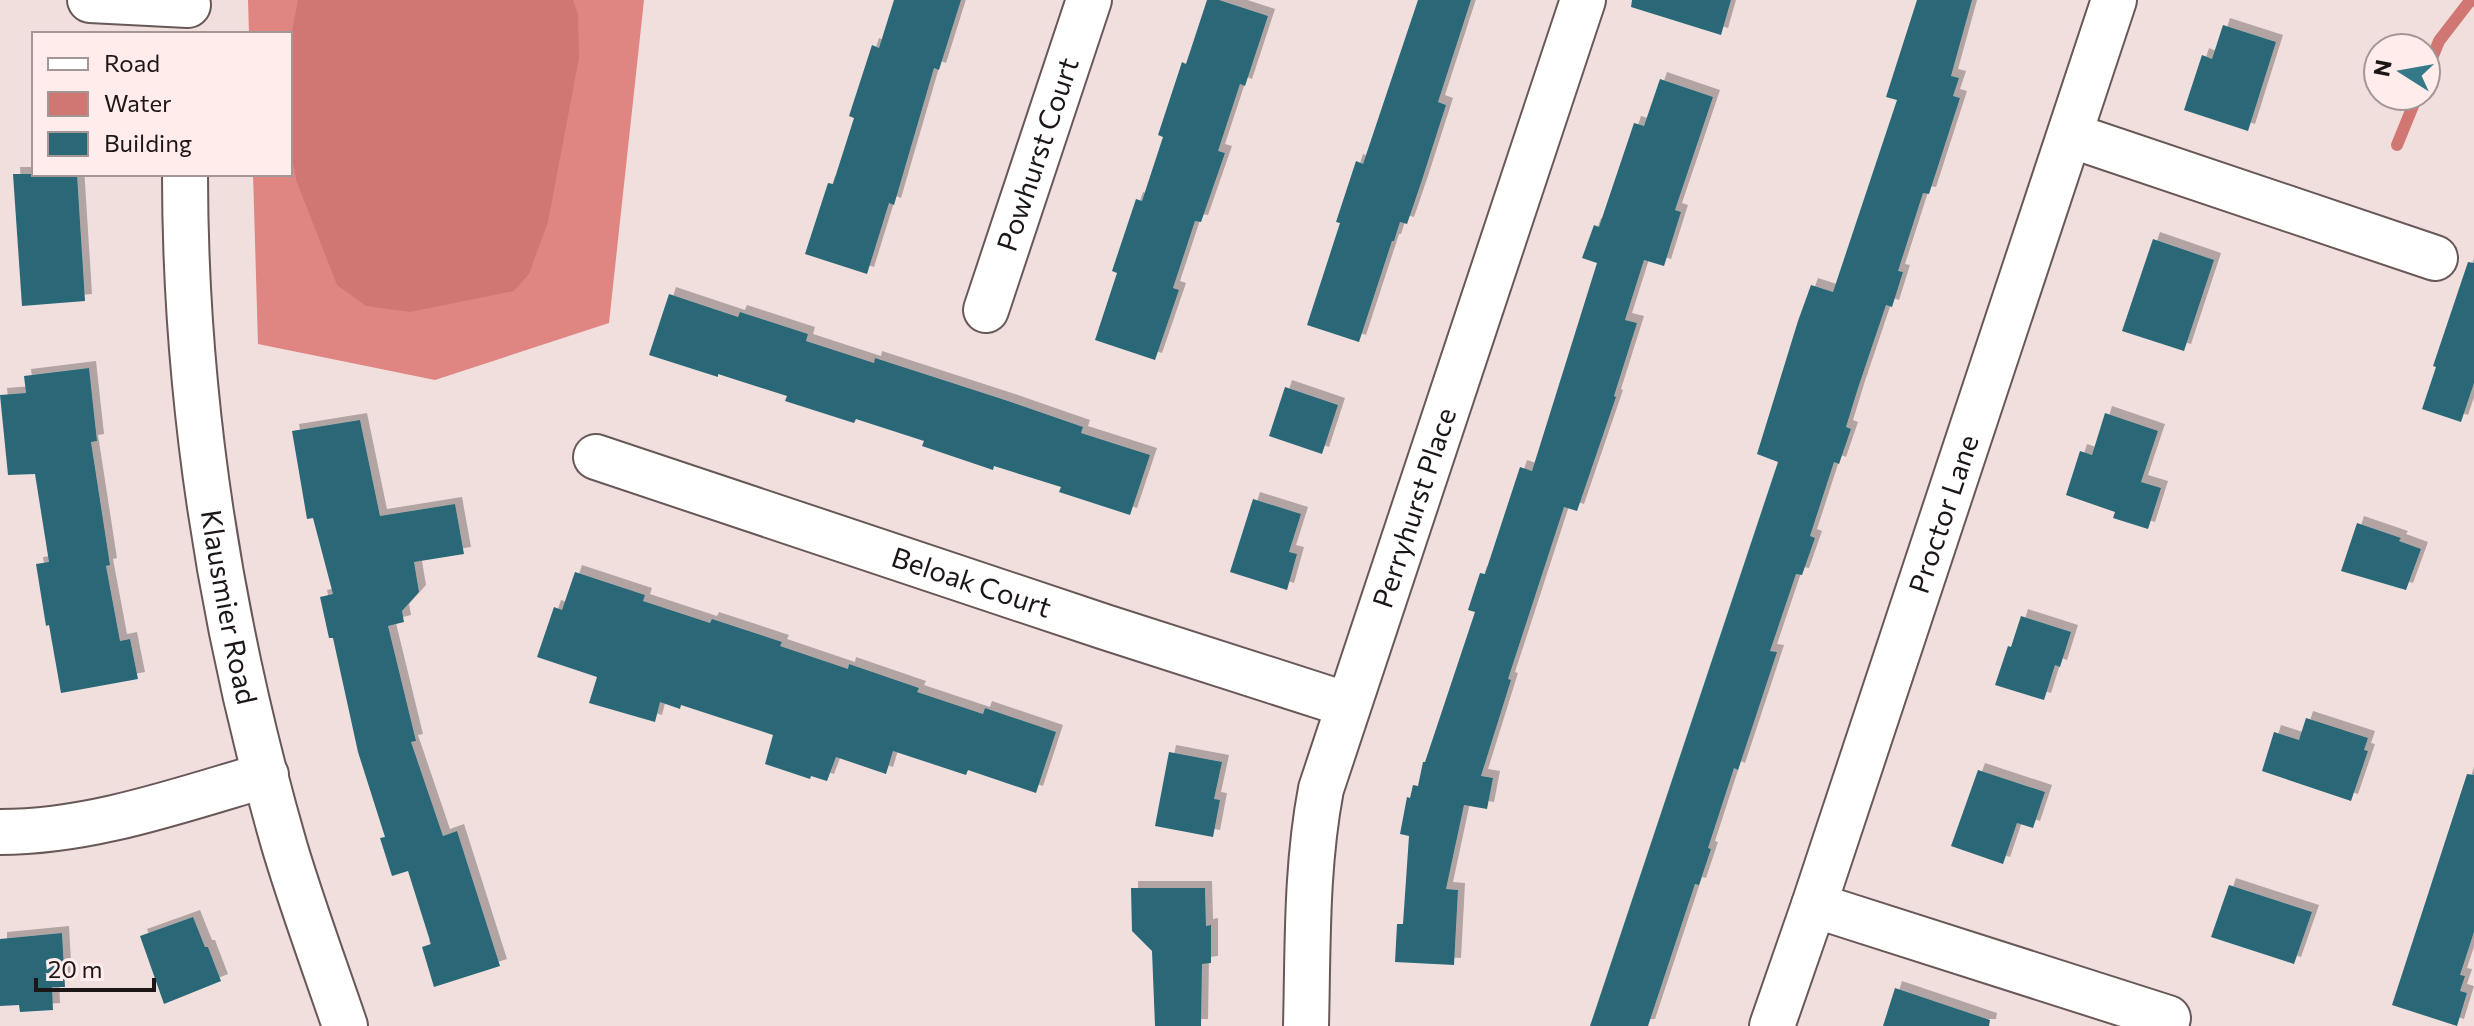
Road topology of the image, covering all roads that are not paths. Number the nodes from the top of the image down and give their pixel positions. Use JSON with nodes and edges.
{"nodes":[{"id":1,"x":90,"y":0,"type":"edge"},
{"id":2,"x":1089,"y":0,"type":"edge"},
{"id":3,"x":1583,"y":0,"type":"edge"},
{"id":4,"x":2114,"y":0,"type":"edge"},
{"id":5,"x":188,"y":13,"type":"edge"},
{"id":6,"x":2070,"y":135,"type":"junction"},
{"id":7,"x":185,"y":176,"type":"edge"},
{"id":8,"x":2435,"y":258,"type":"dead end"},
{"id":9,"x":986,"y":310,"type":"dead end"},
{"id":10,"x":596,"y":457,"type":"dead end"},
{"id":11,"x":1348,"y":705,"type":"junction"},
{"id":12,"x":266,"y":775,"type":"junction"},
{"id":13,"x":0,"y":832,"type":"edge"},
{"id":14,"x":1814,"y":905,"type":"junction"},
{"id":15,"x":2168,"y":1018,"type":"dead end"},
{"id":16,"x":345,"y":1026,"type":"edge"},
{"id":17,"x":1306,"y":1026,"type":"edge"},
{"id":18,"x":1772,"y":1026,"type":"edge"}],
"edges":[{"from":1,"to":5,"type":"street"},
{"from":2,"to":9,"type":"street","name":"Powhurst Court"},
{"from":3,"to":11,"type":"street","name":"Perryhurst Place"},
{"from":4,"to":6,"type":"street","name":"Proctor Lane"},
{"from":6,"to":8,"type":"street"},
{"from":6,"to":14,"type":"street","name":"Proctor Lane"},
{"from":7,"to":12,"type":"street","name":"Klausmier Road"},
{"from":10,"to":11,"type":"street","name":"Beloak Court"},
{"from":11,"to":17,"type":"street","name":"Perryhurst Place"},
{"from":12,"to":13,"type":"street"},
{"from":12,"to":16,"type":"street","name":"Klausmier Road"},
{"from":14,"to":15,"type":"street"},
{"from":14,"to":18,"type":"street","name":"Proctor Lane"}]}
